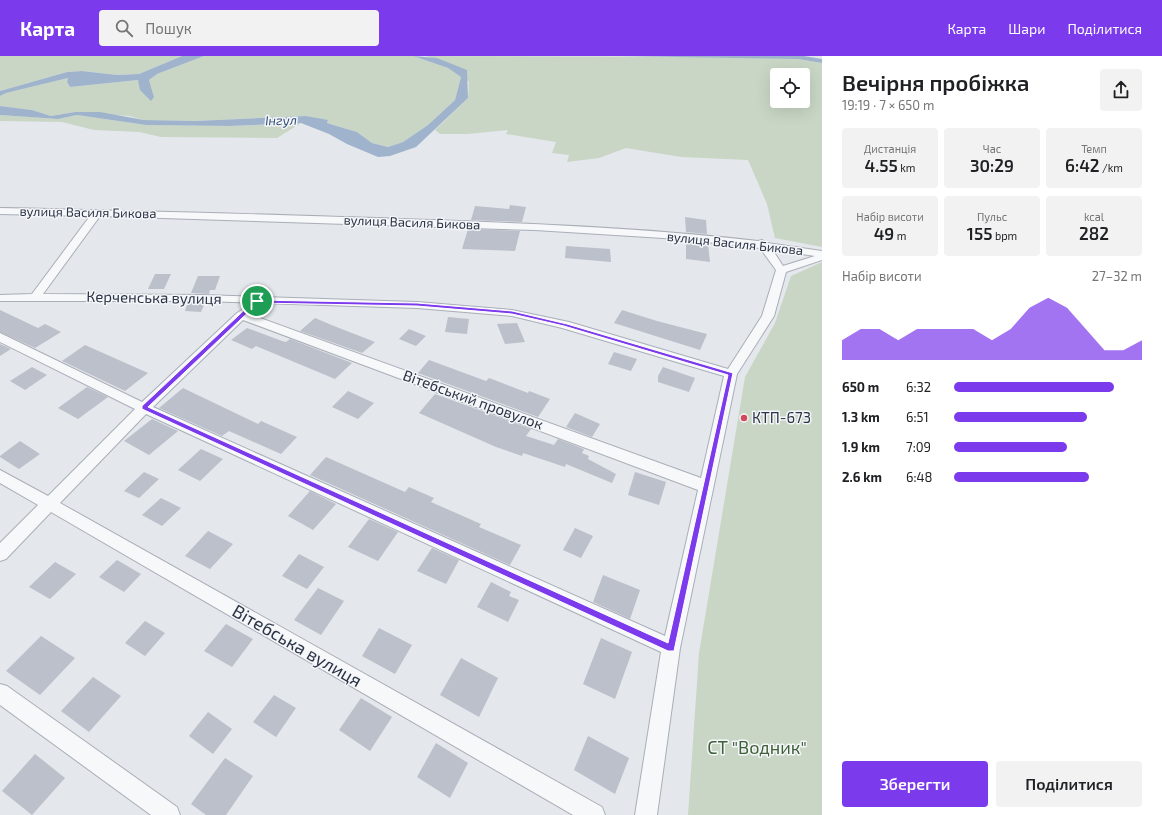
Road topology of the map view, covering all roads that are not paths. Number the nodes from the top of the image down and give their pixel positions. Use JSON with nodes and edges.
{"nodes":[{"id":1,"x":0,"y":211,"type":"edge"},
{"id":2,"x":97,"y":213,"type":"junction"},
{"id":3,"x":762,"y":243,"type":"junction"},
{"id":4,"x":822,"y":255,"type":"edge"},
{"id":5,"x":781,"y":270,"type":"junction"},
{"id":6,"x":0,"y":298,"type":"edge"},
{"id":7,"x":34,"y":299,"type":"junction"},
{"id":8,"x":257,"y":301,"type":"junction"},
{"id":9,"x":241,"y":315,"type":"junction"},
{"id":10,"x":0,"y":337,"type":"edge"},
{"id":11,"x":731,"y":374,"type":"junction"},
{"id":12,"x":144,"y":408,"type":"junction"},
{"id":13,"x":0,"y":476,"type":"edge"},
{"id":14,"x":705,"y":486,"type":"junction"},
{"id":15,"x":48,"y":504,"type":"junction"},
{"id":16,"x":0,"y":554,"type":"edge"},
{"id":17,"x":671,"y":648,"type":"junction"},
{"id":18,"x":0,"y":693,"type":"edge"},
{"id":19,"x":169,"y":815,"type":"edge"},
{"id":20,"x":594,"y":815,"type":"edge"},
{"id":21,"x":646,"y":815,"type":"edge"}],
"edges":[{"from":1,"to":2,"type":"street","name":"вулиця Василя Бикова"},
{"from":2,"to":3,"type":"street","name":"вулиця Василя Бикова"},
{"from":2,"to":7,"type":"street"},
{"from":3,"to":4,"type":"street","name":"вулиця Василя Бикова"},
{"from":3,"to":5,"type":"street"},
{"from":4,"to":5,"type":"street"},
{"from":5,"to":11,"type":"street"},
{"from":6,"to":7,"type":"street","name":"Керченська вулиця"},
{"from":7,"to":8,"type":"street","name":"Керченська вулиця"},
{"from":8,"to":9,"type":"street"},
{"from":8,"to":11,"type":"street","name":"Керченська вулиця"},
{"from":9,"to":12,"type":"street"},
{"from":9,"to":14,"type":"street","name":"Вітебський провулок"},
{"from":10,"to":12,"type":"street"},
{"from":11,"to":14,"type":"street"},
{"from":12,"to":15,"type":"street"},
{"from":12,"to":17,"type":"street"},
{"from":13,"to":15,"type":"street","name":"Вітебська вулиця"},
{"from":14,"to":17,"type":"street"},
{"from":15,"to":16,"type":"street"},
{"from":15,"to":20,"type":"street","name":"Вітебська вулиця"},
{"from":17,"to":21,"type":"street"},
{"from":18,"to":19,"type":"street"}]}
